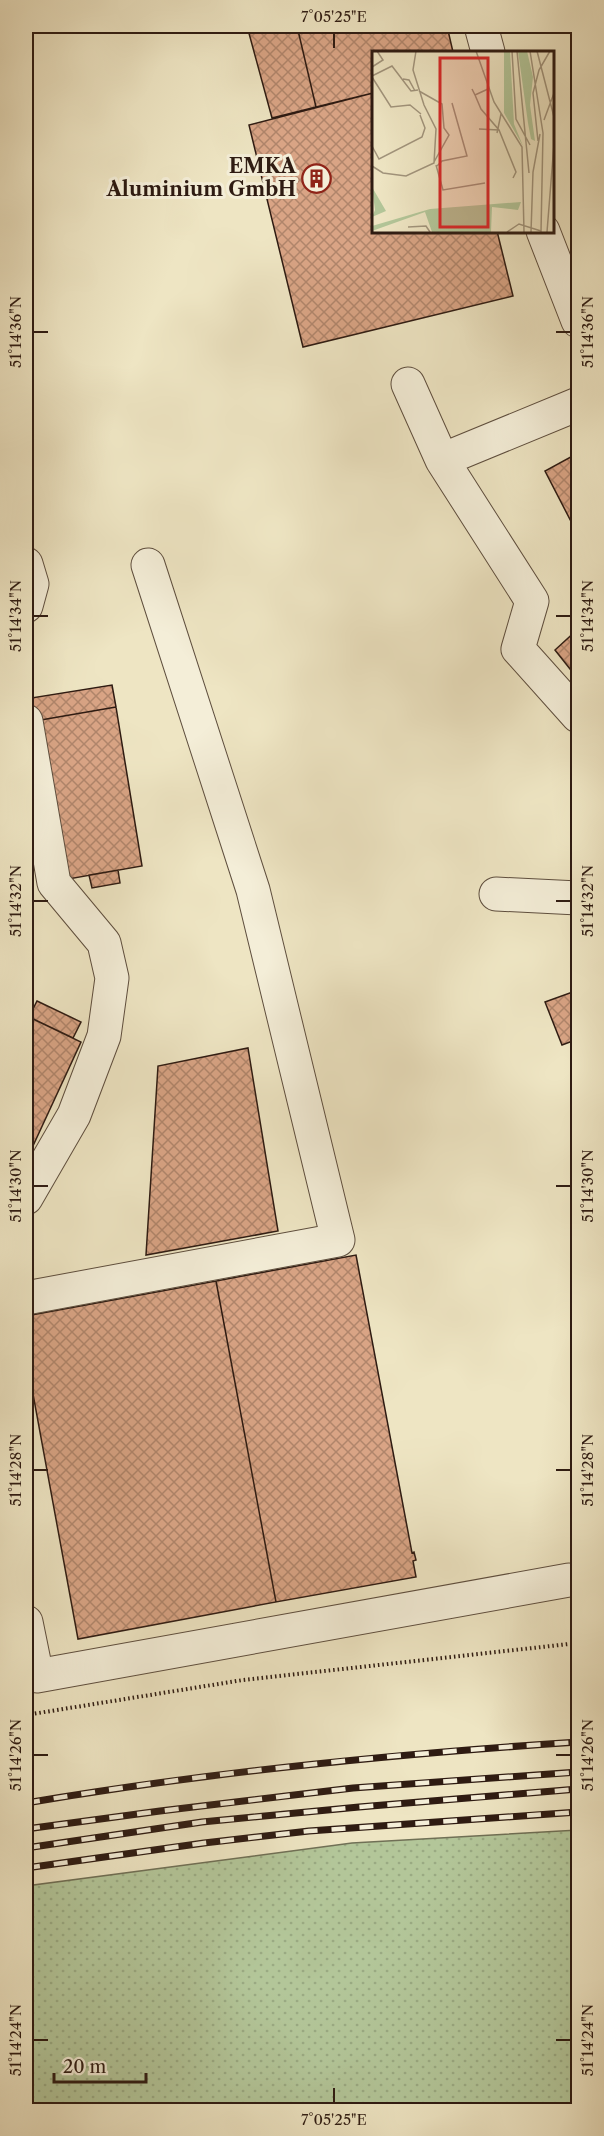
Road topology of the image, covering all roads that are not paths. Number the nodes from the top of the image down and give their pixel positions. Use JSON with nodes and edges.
{"nodes":[{"id":1,"x":481,"y":26,"type":"edge"},
{"id":2,"x":488,"y":51,"type":"edge"},
{"id":3,"x":543,"y":232,"type":"edge"},
{"id":4,"x":579,"y":321,"type":"edge"},
{"id":5,"x":408,"y":384,"type":"dead end"},
{"id":6,"x":579,"y":404,"type":"edge"},
{"id":7,"x":442,"y":460,"type":"junction"},
{"id":8,"x":26,"y":564,"type":"edge"},
{"id":9,"x":148,"y":565,"type":"dead end"},
{"id":10,"x":26,"y":606,"type":"edge"},
{"id":11,"x":579,"y":716,"type":"edge"},
{"id":12,"x":26,"y":721,"type":"edge"},
{"id":13,"x":496,"y":894,"type":"dead end"},
{"id":14,"x":579,"y":898,"type":"edge"},
{"id":15,"x":26,"y":1198,"type":"edge"},
{"id":16,"x":26,"y":1298,"type":"edge"},
{"id":17,"x":569,"y":1580,"type":"dead end"},
{"id":18,"x":26,"y":1622,"type":"edge"}],
"edges":[{"from":1,"to":2,"type":"street"},
{"from":3,"to":4,"type":"street"},
{"from":5,"to":7,"type":"street"},
{"from":6,"to":7,"type":"street"},
{"from":7,"to":11,"type":"street"},
{"from":8,"to":10,"type":"street"},
{"from":9,"to":16,"type":"street"},
{"from":12,"to":15,"type":"street"},
{"from":13,"to":14,"type":"street"},
{"from":17,"to":18,"type":"street"}]}
